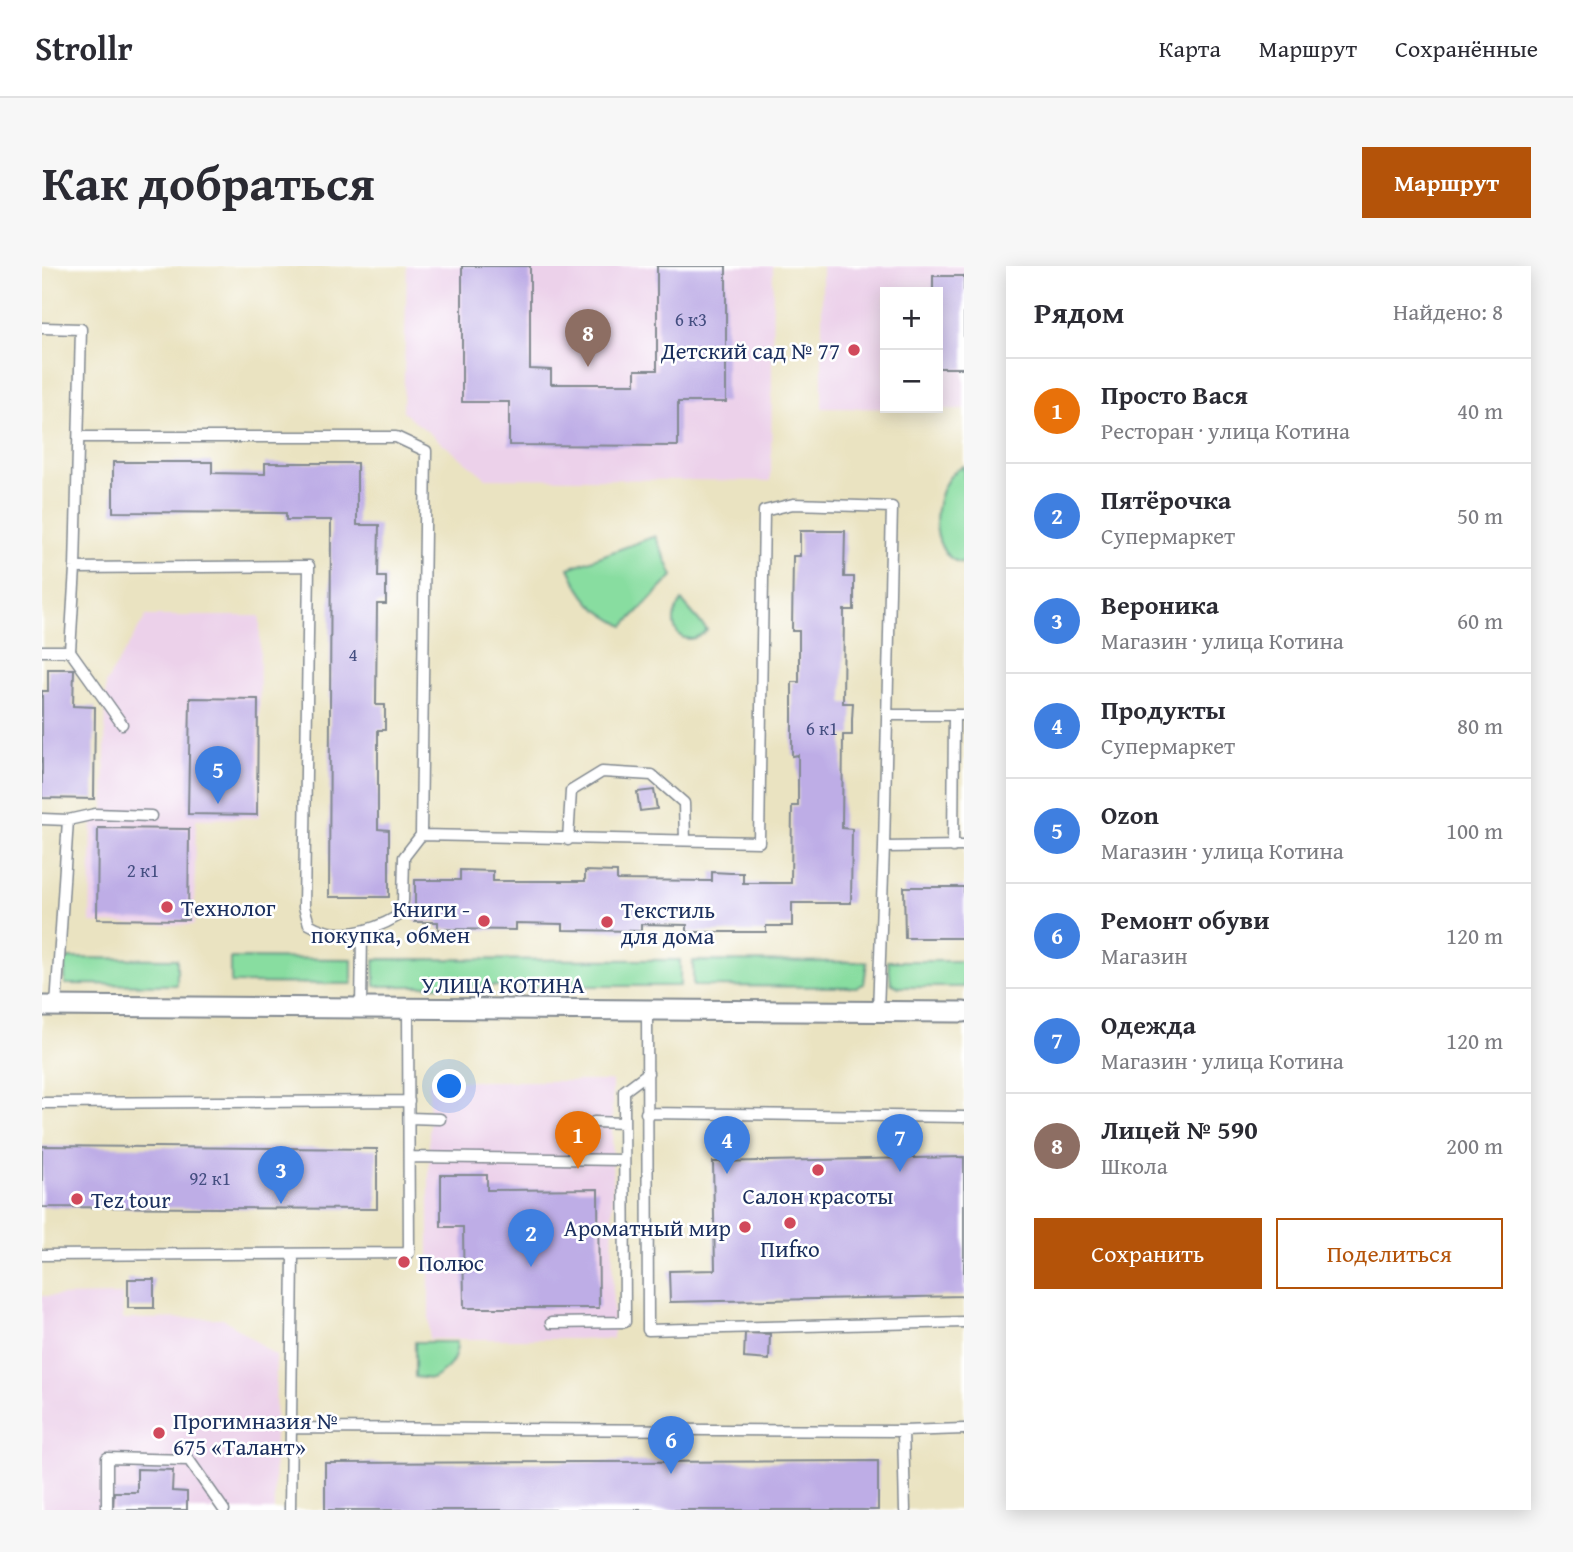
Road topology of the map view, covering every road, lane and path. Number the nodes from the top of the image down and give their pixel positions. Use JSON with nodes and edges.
{"nodes":[{"id":1,"x":42,"y":328,"type":"edge"},
{"id":2,"x":79,"y":437,"type":"junction"},
{"id":3,"x":75,"y":568,"type":"junction"},
{"id":4,"x":42,"y":651,"type":"edge"},
{"id":5,"x":70,"y":651,"type":"junction"},
{"id":6,"x":887,"y":715,"type":"junction"},
{"id":7,"x":959,"y":715,"type":"edge"},
{"id":8,"x":122,"y":724,"type":"dead end"},
{"id":9,"x":151,"y":816,"type":"dead end"},
{"id":10,"x":42,"y":819,"type":"edge"},
{"id":11,"x":68,"y":820,"type":"junction"},
{"id":12,"x":421,"y":835,"type":"junction"},
{"id":13,"x":568,"y":840,"type":"junction"},
{"id":14,"x":685,"y":840,"type":"junction"},
{"id":15,"x":964,"y":846,"type":"edge"},
{"id":16,"x":884,"y":847,"type":"junction"},
{"id":17,"x":953,"y":847,"type":"junction"},
{"id":18,"x":362,"y":933,"type":"junction"},
{"id":19,"x":49,"y":1006,"type":"edge"},
{"id":20,"x":361,"y":1008,"type":"junction"},
{"id":21,"x":408,"y":1008,"type":"junction"},
{"id":22,"x":647,"y":1010,"type":"junction"},
{"id":23,"x":878,"y":1012,"type":"junction"},
{"id":24,"x":964,"y":1012,"type":"edge"},
{"id":25,"x":648,"y":1073,"type":"junction"},
{"id":26,"x":409,"y":1101,"type":"junction"},
{"id":27,"x":42,"y":1103,"type":"edge"},
{"id":28,"x":646,"y":1113,"type":"junction"},
{"id":29,"x":964,"y":1117,"type":"edge"},
{"id":30,"x":409,"y":1118,"type":"junction"},
{"id":31,"x":440,"y":1119,"type":"dead end"},
{"id":32,"x":594,"y":1122,"type":"dead end"},
{"id":33,"x":624,"y":1123,"type":"junction"},
{"id":34,"x":409,"y":1157,"type":"junction"},
{"id":35,"x":623,"y":1160,"type":"junction"},
{"id":36,"x":293,"y":1254,"type":"junction"},
{"id":37,"x":42,"y":1255,"type":"edge"},
{"id":38,"x":964,"y":1322,"type":"edge"},
{"id":39,"x":551,"y":1323,"type":"dead end"},
{"id":40,"x":293,"y":1428,"type":"junction"},
{"id":41,"x":964,"y":1429,"type":"edge"},
{"id":42,"x":903,"y":1431,"type":"junction"},
{"id":43,"x":107,"y":1510,"type":"edge"},
{"id":44,"x":224,"y":1510,"type":"edge"},
{"id":45,"x":290,"y":1510,"type":"edge"},
{"id":46,"x":905,"y":1510,"type":"edge"}],
"edges":[{"from":1,"to":2,"type":"lane"},
{"from":2,"to":3,"type":"lane"},
{"from":2,"to":12,"type":"lane"},
{"from":3,"to":5,"type":"lane"},
{"from":3,"to":18,"type":"lane"},
{"from":4,"to":5,"type":"lane"},
{"from":5,"to":8,"type":"lane"},
{"from":6,"to":7,"type":"lane"},
{"from":6,"to":14,"type":"lane"},
{"from":6,"to":16,"type":"lane"},
{"from":7,"to":17,"type":"lane"},
{"from":9,"to":11,"type":"lane"},
{"from":10,"to":11,"type":"lane"},
{"from":11,"to":19,"type":"lane"},
{"from":12,"to":13,"type":"lane"},
{"from":12,"to":18,"type":"lane"},
{"from":13,"to":14,"type":"lane"},
{"from":13,"to":14,"type":"lane"},
{"from":15,"to":17,"type":"lane"},
{"from":16,"to":17,"type":"lane"},
{"from":16,"to":23,"type":"lane"},
{"from":18,"to":20,"type":"lane"},
{"from":19,"to":20,"type":"street","name":"УЛИЦА КОТИНА"},
{"from":20,"to":21,"type":"street","name":"УЛИЦА КОТИНА"},
{"from":21,"to":22,"type":"street","name":"УЛИЦА КОТИНА"},
{"from":21,"to":26,"type":"lane"},
{"from":22,"to":23,"type":"street","name":"УЛИЦА КОТИНА"},
{"from":22,"to":25,"type":"lane"},
{"from":23,"to":24,"type":"street","name":"УЛИЦА КОТИНА"},
{"from":25,"to":28,"type":"lane"},
{"from":25,"to":33,"type":"lane"},
{"from":26,"to":27,"type":"lane"},
{"from":26,"to":30,"type":"lane"},
{"from":28,"to":29,"type":"lane"},
{"from":28,"to":38,"type":"lane"},
{"from":30,"to":31,"type":"lane"},
{"from":30,"to":34,"type":"lane"},
{"from":32,"to":33,"type":"lane"},
{"from":33,"to":35,"type":"lane"},
{"from":34,"to":35,"type":"lane"},
{"from":34,"to":36,"type":"lane"},
{"from":35,"to":39,"type":"lane"},
{"from":36,"to":37,"type":"lane"},
{"from":36,"to":40,"type":"lane"},
{"from":40,"to":42,"type":"lane"},
{"from":40,"to":45,"type":"lane"},
{"from":41,"to":42,"type":"lane"},
{"from":42,"to":46,"type":"lane"},
{"from":43,"to":44,"type":"lane"}]}
